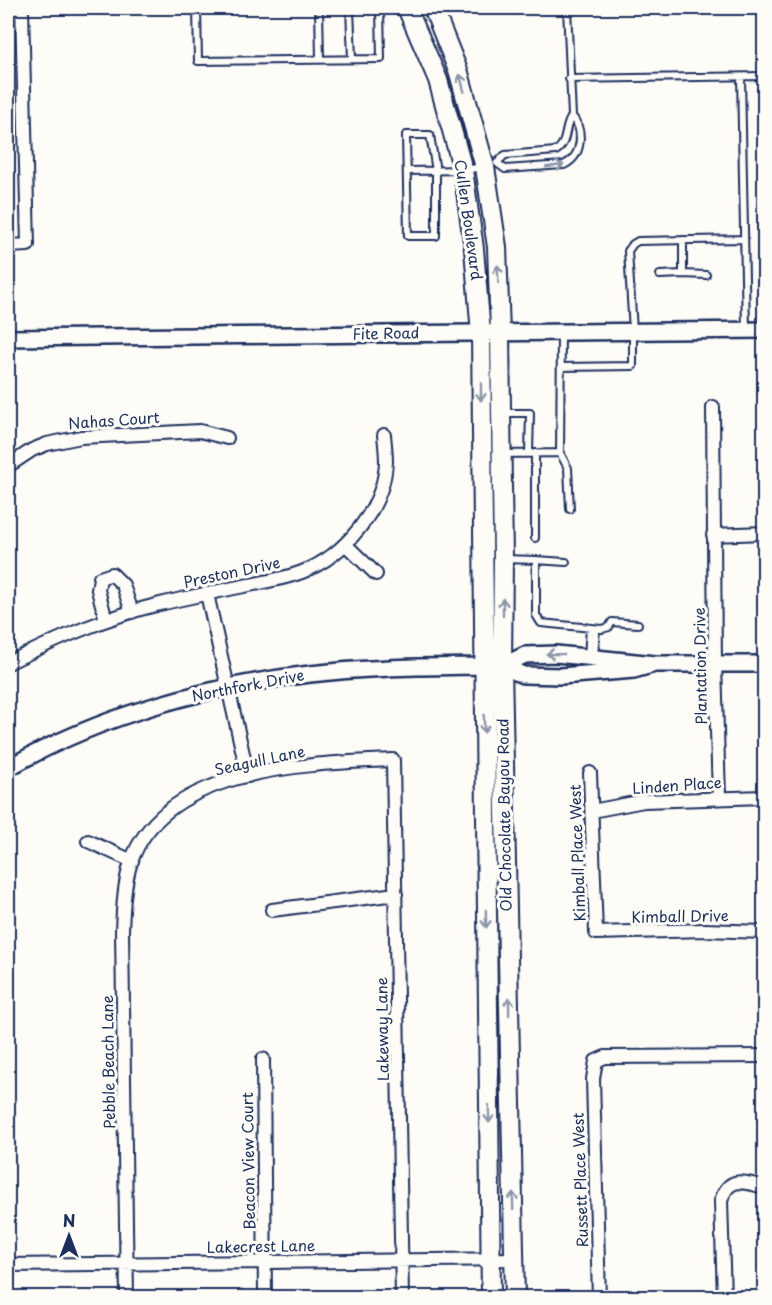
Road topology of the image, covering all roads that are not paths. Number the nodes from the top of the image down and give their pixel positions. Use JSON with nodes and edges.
{"nodes":[{"id":1,"x":22,"y":8,"type":"edge"},
{"id":2,"x":198,"y":8,"type":"edge"},
{"id":3,"x":319,"y":8,"type":"edge"},
{"id":4,"x":350,"y":8,"type":"edge"},
{"id":5,"x":380,"y":8,"type":"edge"},
{"id":6,"x":407,"y":8,"type":"edge"},
{"id":7,"x":433,"y":8,"type":"edge"},
{"id":8,"x":567,"y":8,"type":"edge"},
{"id":9,"x":352,"y":59,"type":"junction"},
{"id":10,"x":320,"y":60,"type":"junction"},
{"id":11,"x":765,"y":76,"type":"edge"},
{"id":12,"x":741,"y":77,"type":"junction"},
{"id":13,"x":569,"y":79,"type":"junction"},
{"id":14,"x":572,"y":116,"type":"junction"},
{"id":15,"x":564,"y":143,"type":"junction"},
{"id":16,"x":578,"y":148,"type":"junction"},
{"id":17,"x":527,"y":153,"type":"junction"},
{"id":18,"x":491,"y":165,"type":"junction"},
{"id":19,"x":527,"y":168,"type":"junction"},
{"id":20,"x":463,"y":170,"type":"junction"},
{"id":21,"x":407,"y":171,"type":"junction"},
{"id":22,"x":436,"y":171,"type":"junction"},
{"id":23,"x":744,"y":239,"type":"junction"},
{"id":24,"x":683,"y":240,"type":"junction"},
{"id":25,"x":8,"y":246,"type":"edge"},
{"id":26,"x":683,"y":274,"type":"junction"},
{"id":27,"x":660,"y":275,"type":"dead end"},
{"id":28,"x":706,"y":275,"type":"dead end"},
{"id":29,"x":746,"y":330,"type":"junction"},
{"id":30,"x":765,"y":330,"type":"edge"},
{"id":31,"x":633,"y":332,"type":"junction"},
{"id":32,"x":500,"y":333,"type":"junction"},
{"id":33,"x":561,"y":333,"type":"junction"},
{"id":34,"x":481,"y":334,"type":"junction"},
{"id":35,"x":8,"y":338,"type":"edge"},
{"id":36,"x":561,"y":367,"type":"junction"},
{"id":37,"x":713,"y":407,"type":"dead end"},
{"id":38,"x":501,"y":413,"type":"junction"},
{"id":39,"x":384,"y":435,"type":"dead end"},
{"id":40,"x":227,"y":438,"type":"dead end"},
{"id":41,"x":532,"y":453,"type":"junction"},
{"id":42,"x":560,"y":453,"type":"junction"},
{"id":43,"x":502,"y":454,"type":"junction"},
{"id":44,"x":8,"y":466,"type":"edge"},
{"id":45,"x":570,"y":509,"type":"dead end"},
{"id":46,"x":765,"y":533,"type":"edge"},
{"id":47,"x":713,"y":535,"type":"junction"},
{"id":48,"x":535,"y":538,"type":"dead end"},
{"id":49,"x":345,"y":544,"type":"junction"},
{"id":50,"x":503,"y":559,"type":"junction"},
{"id":51,"x":536,"y":560,"type":"junction"},
{"id":52,"x":566,"y":562,"type":"dead end"},
{"id":53,"x":376,"y":574,"type":"dead end"},
{"id":54,"x":207,"y":594,"type":"junction"},
{"id":55,"x":132,"y":612,"type":"junction"},
{"id":56,"x":105,"y":620,"type":"junction"},
{"id":57,"x":638,"y":624,"type":"dead end"},
{"id":58,"x":593,"y":628,"type":"junction"},
{"id":59,"x":591,"y":657,"type":"junction"},
{"id":60,"x":8,"y":663,"type":"edge"},
{"id":61,"x":715,"y":663,"type":"junction"},
{"id":62,"x":655,"y":664,"type":"junction"},
{"id":63,"x":765,"y":664,"type":"edge"},
{"id":64,"x":483,"y":666,"type":"junction"},
{"id":65,"x":502,"y":666,"type":"junction"},
{"id":66,"x":228,"y":687,"type":"junction"},
{"id":67,"x":393,"y":760,"type":"joint"},
{"id":68,"x":8,"y":768,"type":"edge"},
{"id":69,"x":590,"y":772,"type":"dead end"},
{"id":70,"x":248,"y":776,"type":"junction"},
{"id":71,"x":719,"y":797,"type":"junction"},
{"id":72,"x":765,"y":797,"type":"edge"},
{"id":73,"x":592,"y":811,"type":"junction"},
{"id":74,"x":148,"y":832,"type":"joint"},
{"id":75,"x":88,"y":841,"type":"dead end"},
{"id":76,"x":132,"y":861,"type":"junction"},
{"id":77,"x":396,"y":894,"type":"junction"},
{"id":78,"x":272,"y":910,"type":"dead end"},
{"id":79,"x":765,"y":932,"type":"edge"},
{"id":80,"x":596,"y":933,"type":"joint"},
{"id":81,"x":765,"y":1056,"type":"edge"},
{"id":82,"x":263,"y":1059,"type":"dead end"},
{"id":83,"x":765,"y":1187,"type":"edge"},
{"id":84,"x":491,"y":1259,"type":"junction"},
{"id":85,"x":515,"y":1259,"type":"junction"},
{"id":86,"x":401,"y":1260,"type":"junction"},
{"id":87,"x":265,"y":1263,"type":"junction"},
{"id":88,"x":127,"y":1264,"type":"junction"},
{"id":89,"x":8,"y":1265,"type":"edge"},
{"id":90,"x":127,"y":1298,"type":"edge"},
{"id":91,"x":265,"y":1298,"type":"edge"},
{"id":92,"x":402,"y":1298,"type":"edge"},
{"id":93,"x":492,"y":1298,"type":"edge"},
{"id":94,"x":515,"y":1298,"type":"edge"},
{"id":95,"x":598,"y":1298,"type":"edge"},
{"id":96,"x":724,"y":1298,"type":"edge"}],
"edges":[{"from":1,"to":25,"type":"street"},
{"from":2,"to":10,"type":"lane"},
{"from":3,"to":10,"type":"lane"},
{"from":4,"to":9,"type":"lane"},
{"from":5,"to":9,"type":"lane"},
{"from":6,"to":20,"type":"main road","name":"Cullen Boulevard"},
{"from":18,"to":7,"type":"main road","name":"Cullen Boulevard","one_way":true},
{"from":8,"to":13,"type":"lane"},
{"from":9,"to":10,"type":"lane"},
{"from":11,"to":12,"type":"lane"},
{"from":12,"to":13,"type":"lane"},
{"from":12,"to":23,"type":"lane"},
{"from":13,"to":14,"type":"lane"},
{"from":14,"to":15,"type":"lane"},
{"from":14,"to":16,"type":"lane"},
{"from":15,"to":16,"type":"lane"},
{"from":15,"to":17,"type":"lane"},
{"from":19,"to":16,"type":"lane","one_way":true},
{"from":17,"to":18,"type":"lane"},
{"from":17,"to":19,"type":"lane"},
{"from":18,"to":19,"type":"lane"},
{"from":18,"to":20,"type":"lane"},
{"from":32,"to":18,"type":"main road","name":"Cullen Boulevard","one_way":true},
{"from":20,"to":22,"type":"lane"},
{"from":20,"to":34,"type":"main road","name":"Cullen Boulevard"},
{"from":21,"to":22,"type":"lane"},
{"from":21,"to":22,"type":"lane"},
{"from":21,"to":22,"type":"lane"},
{"from":23,"to":24,"type":"lane"},
{"from":23,"to":29,"type":"lane"},
{"from":24,"to":26,"type":"lane"},
{"from":24,"to":31,"type":"lane"},
{"from":26,"to":27,"type":"lane"},
{"from":26,"to":28,"type":"lane"},
{"from":29,"to":30,"type":"street","name":"Fite Road"},
{"from":29,"to":31,"type":"street","name":"Fite Road"},
{"from":31,"to":33,"type":"street","name":"Fite Road"},
{"from":31,"to":36,"type":"lane"},
{"from":32,"to":33,"type":"street","name":"Fite Road"},
{"from":32,"to":34,"type":"street","name":"Fite Road"},
{"from":32,"to":38,"type":"main road","name":"Old Chocolate Bayou Road"},
{"from":33,"to":36,"type":"lane"},
{"from":34,"to":35,"type":"street","name":"Fite Road"},
{"from":34,"to":64,"type":"main road","name":"Old Chocolate Bayou Road","one_way":true},
{"from":36,"to":42,"type":"lane"},
{"from":37,"to":47,"type":"street","name":"Plantation Drive"},
{"from":38,"to":41,"type":"lane"},
{"from":38,"to":43,"type":"main road","name":"Old Chocolate Bayou Road"},
{"from":39,"to":49,"type":"street","name":"Preston Drive"},
{"from":40,"to":44,"type":"street","name":"Nahas Court"},
{"from":41,"to":42,"type":"lane"},
{"from":41,"to":43,"type":"lane"},
{"from":41,"to":48,"type":"lane"},
{"from":42,"to":45,"type":"lane"},
{"from":43,"to":50,"type":"main road","name":"Old Chocolate Bayou Road"},
{"from":46,"to":47,"type":"street"},
{"from":47,"to":61,"type":"street","name":"Plantation Drive"},
{"from":49,"to":53,"type":"street"},
{"from":49,"to":54,"type":"street","name":"Preston Drive"},
{"from":50,"to":51,"type":"lane"},
{"from":65,"to":50,"type":"main road","name":"Old Chocolate Bayou Road","one_way":true},
{"from":51,"to":52,"type":"lane"},
{"from":51,"to":58,"type":"lane"},
{"from":54,"to":55,"type":"street","name":"Preston Drive"},
{"from":54,"to":66,"type":"street"},
{"from":55,"to":56,"type":"street","name":"Preston Drive"},
{"from":55,"to":56,"type":"street"},
{"from":56,"to":60,"type":"street","name":"Preston Drive"},
{"from":57,"to":58,"type":"lane"},
{"from":58,"to":59,"type":"lane"},
{"from":59,"to":62,"type":"street","name":"Northfork Drive"},
{"from":59,"to":65,"type":"street","name":"Northfork Drive","one_way":true},
{"from":61,"to":62,"type":"street","name":"Northfork Drive"},
{"from":61,"to":63,"type":"street","name":"Northfork Drive"},
{"from":61,"to":71,"type":"street","name":"Plantation Drive"},
{"from":62,"to":65,"type":"street","name":"Northfork Drive"},
{"from":64,"to":65,"type":"street","name":"Northfork Drive"},
{"from":64,"to":66,"type":"street","name":"Northfork Drive"},
{"from":64,"to":84,"type":"main road","name":"Old Chocolate Bayou Road","one_way":true},
{"from":85,"to":65,"type":"main road","name":"Old Chocolate Bayou Road","one_way":true},
{"from":66,"to":68,"type":"street","name":"Northfork Drive"},
{"from":66,"to":70,"type":"street"},
{"from":67,"to":70,"type":"street","name":"Seagull Lane"},
{"from":67,"to":77,"type":"street","name":"Lakeway Lane"},
{"from":69,"to":73,"type":"street","name":"Kimball Place West"},
{"from":70,"to":74,"type":"street","name":"Seagull Lane"},
{"from":71,"to":72,"type":"street","name":"Linden Place"},
{"from":71,"to":73,"type":"street","name":"Linden Place"},
{"from":73,"to":80,"type":"street","name":"Kimball Place West"},
{"from":74,"to":76,"type":"street","name":"Pebble Beach Lane"},
{"from":75,"to":76,"type":"street"},
{"from":76,"to":88,"type":"street","name":"Pebble Beach Lane"},
{"from":77,"to":78,"type":"street"},
{"from":77,"to":86,"type":"street","name":"Lakeway Lane"},
{"from":79,"to":80,"type":"street","name":"Kimball Drive"},
{"from":81,"to":95,"type":"street","name":"Russett Place West"},
{"from":82,"to":87,"type":"street","name":"Beacon View Court"},
{"from":83,"to":96,"type":"street"},
{"from":84,"to":85,"type":"street","name":"Lakecrest Lane"},
{"from":84,"to":86,"type":"street","name":"Lakecrest Lane"},
{"from":84,"to":93,"type":"main road","name":"Old Chocolate Bayou Road"},
{"from":85,"to":94,"type":"main road","name":"Old Chocolate Bayou Road"},
{"from":86,"to":87,"type":"street","name":"Lakecrest Lane"},
{"from":86,"to":92,"type":"street","name":"Lakeway Lane"},
{"from":87,"to":88,"type":"street","name":"Lakecrest Lane"},
{"from":87,"to":91,"type":"street","name":"Beacon View Court"},
{"from":88,"to":89,"type":"street","name":"Lakecrest Lane"},
{"from":88,"to":90,"type":"street","name":"Pebble Beach Lane"}]}
